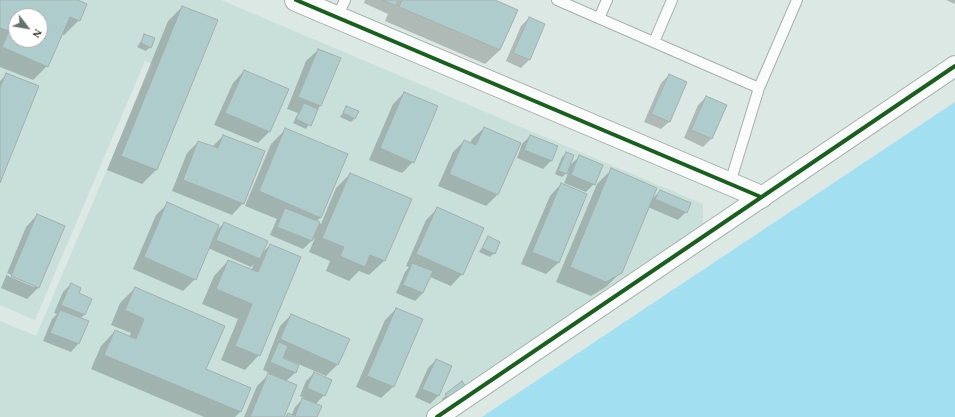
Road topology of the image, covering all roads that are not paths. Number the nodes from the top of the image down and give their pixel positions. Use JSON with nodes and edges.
{"nodes":[{"id":1,"x":296,"y":0,"type":"edge"},
{"id":2,"x":557,"y":0,"type":"edge"},
{"id":3,"x":607,"y":0,"type":"edge"},
{"id":4,"x":672,"y":0,"type":"edge"},
{"id":5,"x":797,"y":0,"type":"edge"},
{"id":6,"x":341,"y":9,"type":"edge"},
{"id":7,"x":599,"y":18,"type":"junction"},
{"id":8,"x":654,"y":42,"type":"junction"},
{"id":9,"x":955,"y":66,"type":"edge"},
{"id":10,"x":759,"y":88,"type":"junction"},
{"id":11,"x":730,"y":183,"type":"junction"},
{"id":12,"x":761,"y":197,"type":"junction"},
{"id":13,"x":437,"y":417,"type":"edge"}],
"edges":[{"from":1,"to":6,"type":"street"},
{"from":2,"to":7,"type":"lane"},
{"from":3,"to":7,"type":"lane"},
{"from":4,"to":8,"type":"lane"},
{"from":5,"to":10,"type":"lane"},
{"from":6,"to":11,"type":"street"},
{"from":7,"to":8,"type":"lane"},
{"from":8,"to":10,"type":"lane"},
{"from":9,"to":12,"type":"street"},
{"from":10,"to":11,"type":"lane"},
{"from":11,"to":12,"type":"street"},
{"from":12,"to":13,"type":"street"}]}
